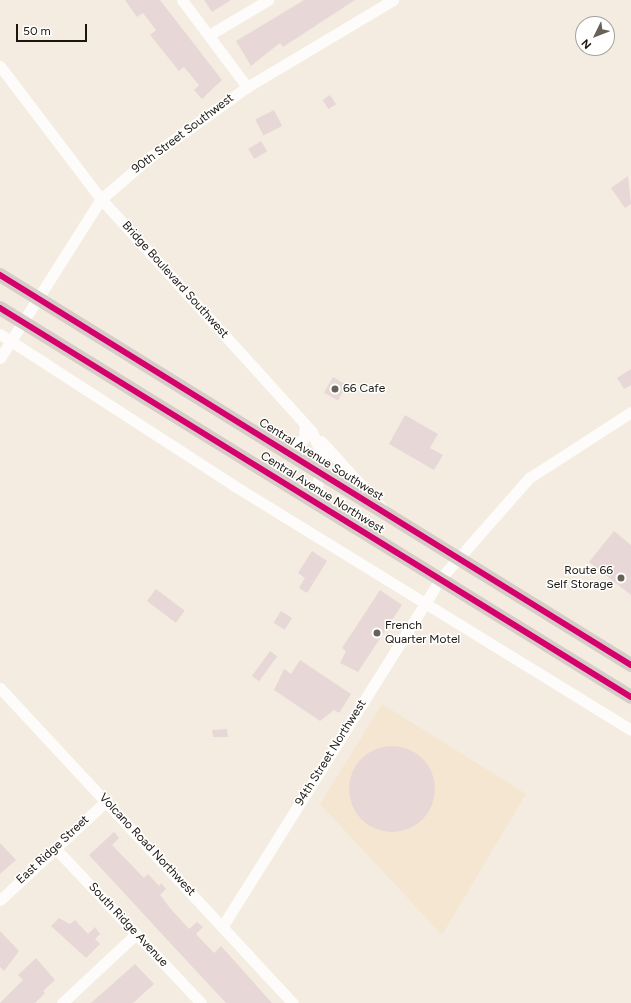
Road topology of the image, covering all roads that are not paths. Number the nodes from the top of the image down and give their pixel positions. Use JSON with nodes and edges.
{"nodes":[{"id":1,"x":182,"y":0,"type":"edge"},
{"id":2,"x":268,"y":0,"type":"edge"},
{"id":3,"x":393,"y":0,"type":"edge"},
{"id":4,"x":209,"y":35,"type":"junction"},
{"id":5,"x":0,"y":66,"type":"edge"},
{"id":6,"x":247,"y":87,"type":"junction"},
{"id":7,"x":101,"y":199,"type":"junction"},
{"id":8,"x":0,"y":274,"type":"edge"},
{"id":9,"x":39,"y":299,"type":"junction"},
{"id":10,"x":0,"y":308,"type":"edge"},
{"id":11,"x":24,"y":322,"type":"junction"},
{"id":12,"x":0,"y":334,"type":"edge"},
{"id":13,"x":11,"y":341,"type":"junction"},
{"id":14,"x":0,"y":358,"type":"edge"},
{"id":15,"x":631,"y":412,"type":"edge"},
{"id":16,"x":308,"y":428,"type":"junction"},
{"id":17,"x":290,"y":454,"type":"junction"},
{"id":18,"x":322,"y":474,"type":"junction"},
{"id":19,"x":314,"y":500,"type":"junction"},
{"id":20,"x":390,"y":516,"type":"junction"},
{"id":21,"x":461,"y":560,"type":"junction"},
{"id":22,"x":440,"y":579,"type":"junction"},
{"id":23,"x":427,"y":602,"type":"junction"},
{"id":24,"x":631,"y":665,"type":"edge"},
{"id":25,"x":0,"y":688,"type":"edge"},
{"id":26,"x":631,"y":697,"type":"edge"},
{"id":27,"x":631,"y":730,"type":"edge"},
{"id":28,"x":106,"y":801,"type":"junction"},
{"id":29,"x":55,"y":848,"type":"junction"},
{"id":30,"x":0,"y":900,"type":"edge"},
{"id":31,"x":222,"y":927,"type":"junction"},
{"id":32,"x":136,"y":934,"type":"junction"},
{"id":33,"x":62,"y":1003,"type":"edge"},
{"id":34,"x":201,"y":1003,"type":"edge"},
{"id":35,"x":293,"y":1003,"type":"edge"}],
"edges":[{"from":1,"to":4,"type":"street"},
{"from":2,"to":4,"type":"street"},
{"from":3,"to":6,"type":"street","name":"90th Street Southwest"},
{"from":4,"to":6,"type":"street"},
{"from":5,"to":7,"type":"street","name":"Bridge Boulevard Southwest"},
{"from":6,"to":7,"type":"street","name":"90th Street Southwest"},
{"from":7,"to":9,"type":"street","name":"90th Street Southwest"},
{"from":7,"to":16,"type":"street","name":"Bridge Boulevard Southwest"},
{"from":8,"to":9,"type":"main road","name":"Central Avenue Southwest"},
{"from":9,"to":11,"type":"street","name":"90th Street Southwest"},
{"from":9,"to":17,"type":"main road","name":"Central Avenue Southwest"},
{"from":10,"to":11,"type":"main road","name":"Central Avenue Northwest"},
{"from":11,"to":13,"type":"street","name":"90th Street Southwest"},
{"from":11,"to":19,"type":"main road","name":"Central Avenue Northwest"},
{"from":12,"to":13,"type":"street"},
{"from":13,"to":14,"type":"street","name":"90th Street Southwest"},
{"from":13,"to":23,"type":"street"},
{"from":15,"to":21,"type":"street","name":"94th Street Northwest"},
{"from":16,"to":17,"type":"street"},
{"from":16,"to":18,"type":"street","name":"Bridge Boulevard Southwest"},
{"from":16,"to":20,"type":"street"},
{"from":17,"to":18,"type":"main road","name":"Central Avenue Southwest"},
{"from":18,"to":19,"type":"street","name":"Bridge Boulevard Southwest"},
{"from":18,"to":20,"type":"main road","name":"Central Avenue Southwest"},
{"from":19,"to":22,"type":"main road","name":"Central Avenue Northwest"},
{"from":20,"to":21,"type":"main road","name":"Central Avenue Southwest"},
{"from":21,"to":22,"type":"street","name":"94th Street Northwest"},
{"from":21,"to":24,"type":"main road","name":"Central Avenue Southwest"},
{"from":22,"to":23,"type":"street","name":"94th Street Northwest"},
{"from":22,"to":26,"type":"main road","name":"Central Avenue Northwest"},
{"from":23,"to":27,"type":"street"},
{"from":23,"to":31,"type":"street","name":"94th Street Northwest"},
{"from":25,"to":28,"type":"street","name":"Volcano Road Northwest"},
{"from":28,"to":29,"type":"street","name":"East Ridge Street"},
{"from":28,"to":31,"type":"street","name":"Volcano Road Northwest"},
{"from":29,"to":30,"type":"street","name":"East Ridge Street"},
{"from":29,"to":32,"type":"street","name":"South Ridge Avenue"},
{"from":31,"to":35,"type":"street","name":"Volcano Road Northwest"},
{"from":32,"to":33,"type":"street"},
{"from":32,"to":34,"type":"street","name":"South Ridge Avenue"}]}
